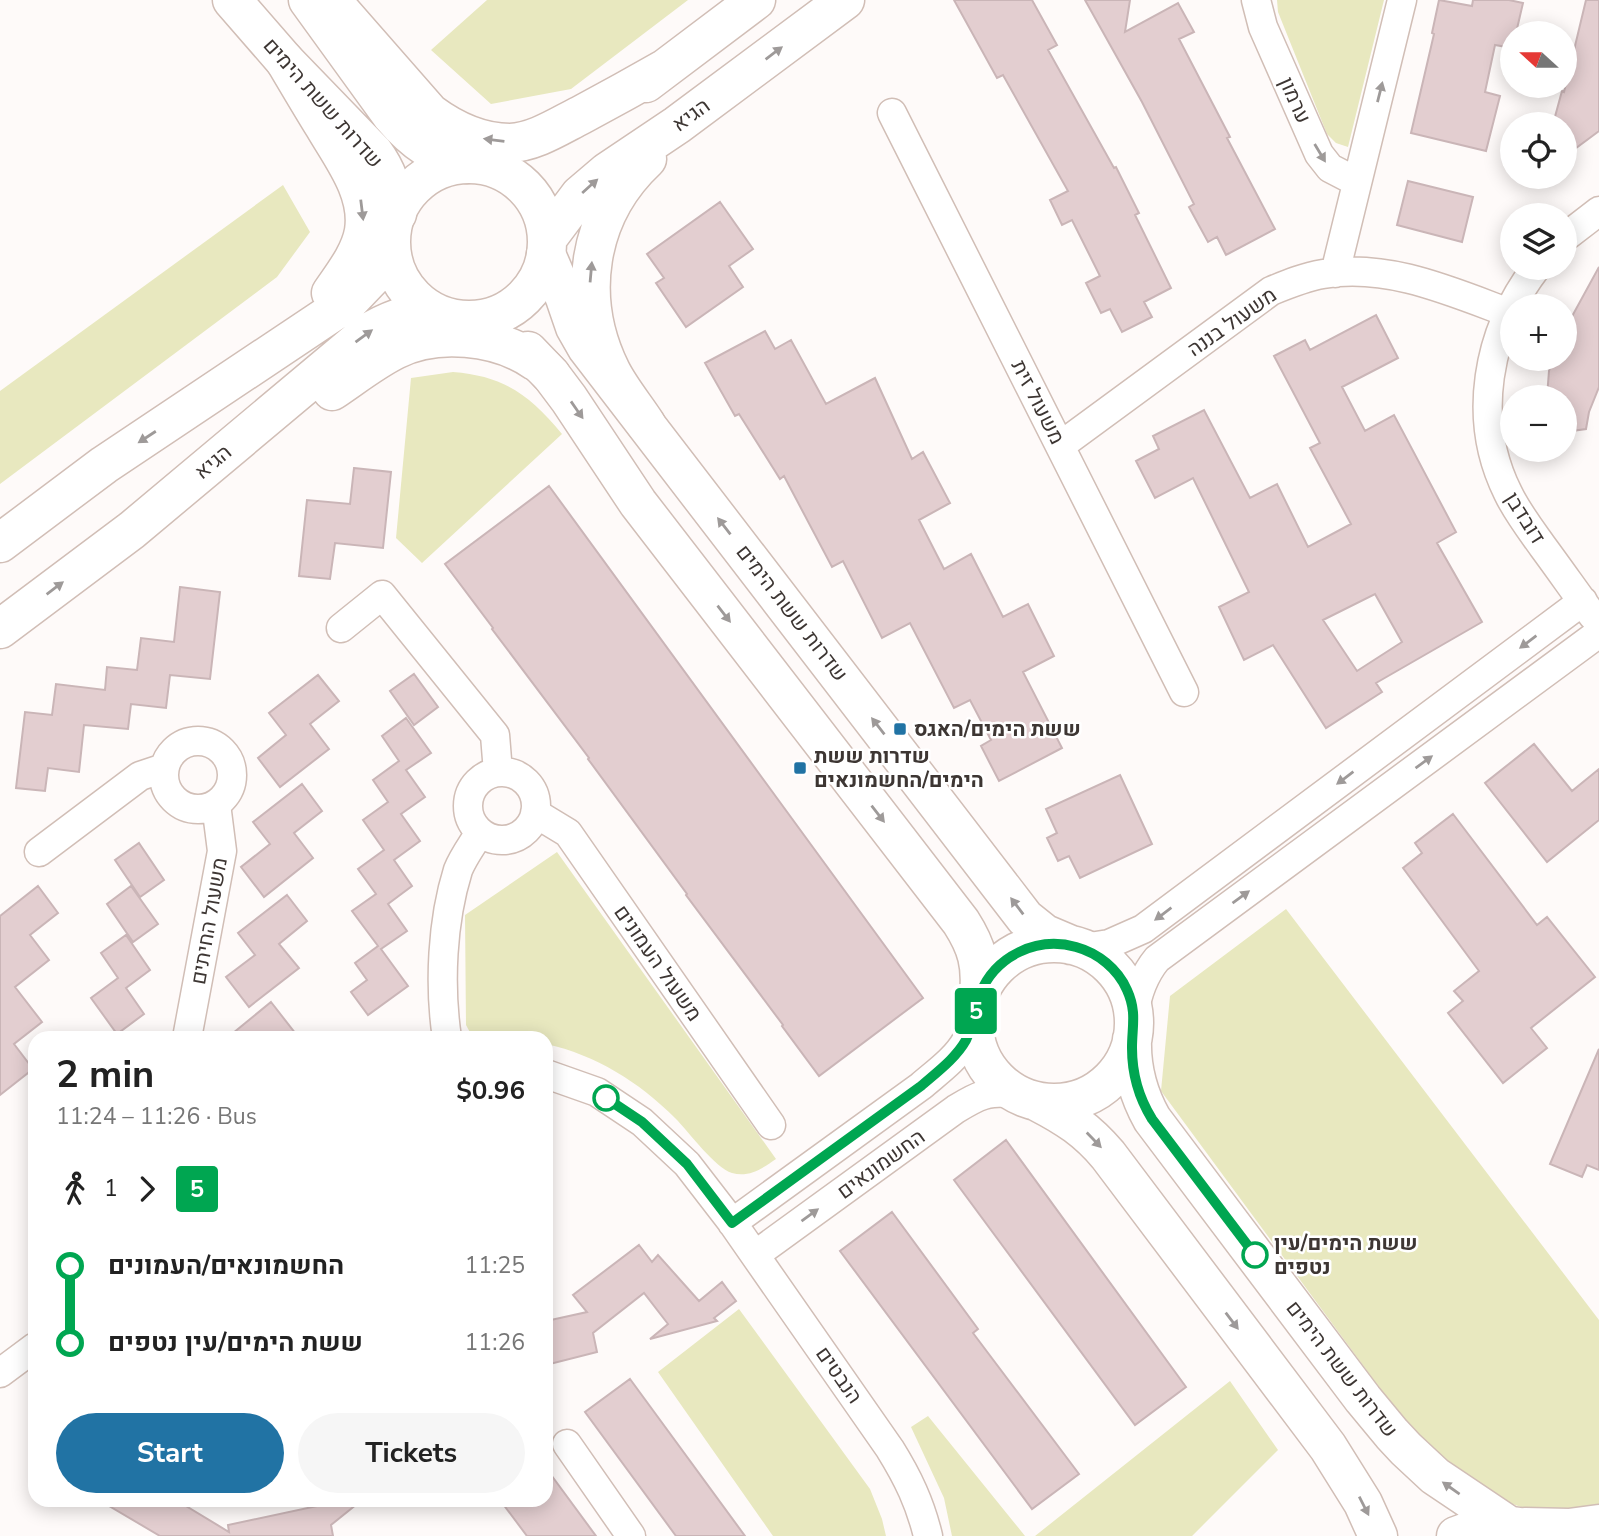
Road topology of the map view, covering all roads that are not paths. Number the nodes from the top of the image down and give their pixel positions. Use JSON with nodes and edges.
{"nodes":[{"id":1,"x":308,"y":0,"type":"edge"},
{"id":2,"x":331,"y":0,"type":"edge"},
{"id":3,"x":756,"y":0,"type":"edge"},
{"id":4,"x":845,"y":0,"type":"edge"},
{"id":5,"x":1256,"y":0,"type":"edge"},
{"id":6,"x":1402,"y":0,"type":"edge"},
{"id":7,"x":234,"y":3,"type":"edge"},
{"id":8,"x":666,"y":68,"type":"junction"},
{"id":9,"x":396,"y":96,"type":"junction"},
{"id":10,"x":695,"y":112,"type":"junction"},
{"id":11,"x":892,"y":113,"type":"dead end"},
{"id":12,"x":345,"y":140,"type":"junction"},
{"id":13,"x":482,"y":166,"type":"junction"},
{"id":14,"x":1357,"y":183,"type":"junction"},
{"id":15,"x":1599,"y":211,"type":"edge"},
{"id":16,"x":1577,"y":228,"type":"edge"},
{"id":17,"x":394,"y":230,"type":"junction"},
{"id":18,"x":547,"y":247,"type":"junction"},
{"id":19,"x":1335,"y":273,"type":"junction"},
{"id":20,"x":1500,"y":310,"type":"edge"},
{"id":21,"x":432,"y":311,"type":"junction"},
{"id":22,"x":471,"y":320,"type":"junction"},
{"id":23,"x":1500,"y":334,"type":"edge"},
{"id":24,"x":551,"y":375,"type":"junction"},
{"id":25,"x":204,"y":399,"type":"junction"},
{"id":26,"x":646,"y":424,"type":"junction"},
{"id":27,"x":1060,"y":446,"type":"junction"},
{"id":28,"x":132,"y":530,"type":"junction"},
{"id":29,"x":0,"y":543,"type":"edge"},
{"id":30,"x":1594,"y":614,"type":"edge"},
{"id":31,"x":341,"y":628,"type":"dead end"},
{"id":32,"x":0,"y":629,"type":"edge"},
{"id":33,"x":1184,"y":692,"type":"dead end"},
{"id":34,"x":164,"y":768,"type":"junction"},
{"id":35,"x":498,"y":772,"type":"junction"},
{"id":36,"x":216,"y":804,"type":"junction"},
{"id":37,"x":535,"y":813,"type":"junction"},
{"id":38,"x":480,"y":832,"type":"junction"},
{"id":39,"x":39,"y":852,"type":"dead end"},
{"id":40,"x":1077,"y":947,"type":"junction"},
{"id":41,"x":976,"y":1008,"type":"junction"},
{"id":42,"x":1133,"y":1027,"type":"junction"},
{"id":43,"x":188,"y":1031,"type":"edge"},
{"id":44,"x":446,"y":1031,"type":"edge"},
{"id":45,"x":553,"y":1076,"type":"edge"},
{"id":46,"x":1026,"y":1098,"type":"junction"},
{"id":47,"x":771,"y":1125,"type":"dead end"},
{"id":48,"x":732,"y":1223,"type":"junction"},
{"id":49,"x":755,"y":1255,"type":"junction"},
{"id":50,"x":28,"y":1352,"type":"edge"},
{"id":51,"x":0,"y":1373,"type":"edge"},
{"id":52,"x":567,"y":1444,"type":"dead end"},
{"id":53,"x":1599,"y":1524,"type":"edge"},
{"id":54,"x":1528,"y":1529,"type":"edge"},
{"id":55,"x":631,"y":1536,"type":"edge"},
{"id":56,"x":928,"y":1536,"type":"edge"},
{"id":57,"x":1378,"y":1536,"type":"edge"},
{"id":58,"x":1455,"y":1536,"type":"edge"}],
"edges":[{"from":1,"to":9,"type":"main road","name":"שדרות ששת הימים"},
{"from":2,"to":9,"type":"main road"},
{"from":3,"to":8,"type":"main road"},
{"from":10,"to":4,"type":"main road","name":"הגיא","one_way":true},
{"from":5,"to":14,"type":"street","name":"ערמון","one_way":true},
{"from":14,"to":6,"type":"street","one_way":true},
{"from":7,"to":12,"type":"main road","name":"שדרות ששת הימים"},
{"from":8,"to":9,"type":"main road","one_way":true},
{"from":8,"to":13,"type":"main road"},
{"from":9,"to":13,"type":"main road","name":"שדרות ששת הימים"},
{"from":18,"to":10,"type":"main road","name":"הגיא","one_way":true},
{"from":26,"to":10,"type":"main road","one_way":true},
{"from":11,"to":27,"type":"street","name":"משעול זית"},
{"from":12,"to":17,"type":"main road","name":"שדרות ששת הימים"},
{"from":12,"to":25,"type":"main road","one_way":true},
{"from":13,"to":17,"type":"main road"},
{"from":13,"to":18,"type":"main road"},
{"from":14,"to":19,"type":"street"},
{"from":15,"to":16,"type":"street"},
{"from":17,"to":21,"type":"main road"},
{"from":17,"to":25,"type":"main road"},
{"from":18,"to":22,"type":"main road"},
{"from":18,"to":26,"type":"main road","name":"שדרות ששת הימים"},
{"from":19,"to":20,"type":"street","name":"משעול בננה"},
{"from":19,"to":27,"type":"street","name":"משעול בננה"},
{"from":21,"to":22,"type":"main road"},
{"from":28,"to":21,"type":"main road","name":"הגיא","one_way":true},
{"from":22,"to":24,"type":"main road"},
{"from":23,"to":30,"type":"street","name":"דובדבן"},
{"from":24,"to":28,"type":"main road"},
{"from":24,"to":41,"type":"main road","one_way":true},
{"from":25,"to":29,"type":"main road","one_way":true},
{"from":40,"to":26,"type":"main road","name":"שדרות ששת הימים","one_way":true},
{"from":27,"to":33,"type":"street","name":"משעול זית"},
{"from":32,"to":28,"type":"main road","name":"הגיא","one_way":true},
{"from":30,"to":40,"type":"street","one_way":true},
{"from":42,"to":30,"type":"street","one_way":true},
{"from":31,"to":35,"type":"street"},
{"from":34,"to":36,"type":"street"},
{"from":34,"to":36,"type":"street"},
{"from":34,"to":39,"type":"street"},
{"from":35,"to":37,"type":"street"},
{"from":35,"to":38,"type":"street"},
{"from":36,"to":43,"type":"street","name":"משעול החיתים"},
{"from":37,"to":38,"type":"street"},
{"from":37,"to":47,"type":"street","name":"משעול העמונים"},
{"from":38,"to":44,"type":"street"},
{"from":40,"to":41,"type":"main road"},
{"from":40,"to":42,"type":"main road"},
{"from":41,"to":46,"type":"main road"},
{"from":41,"to":48,"type":"street","name":"החשמונאים"},
{"from":42,"to":46,"type":"main road"},
{"from":54,"to":42,"type":"main road","name":"שדרות ששת הימים","one_way":true},
{"from":45,"to":48,"type":"street"},
{"from":49,"to":46,"type":"street","name":"החשמונאים","one_way":true},
{"from":46,"to":57,"type":"main road","one_way":true},
{"from":48,"to":49,"type":"street","name":"הנבטים"},
{"from":49,"to":56,"type":"street","name":"הנבטים"},
{"from":50,"to":51,"type":"street"},
{"from":52,"to":55,"type":"street"},
{"from":53,"to":54,"type":"main road"},
{"from":54,"to":58,"type":"main road"}]}
